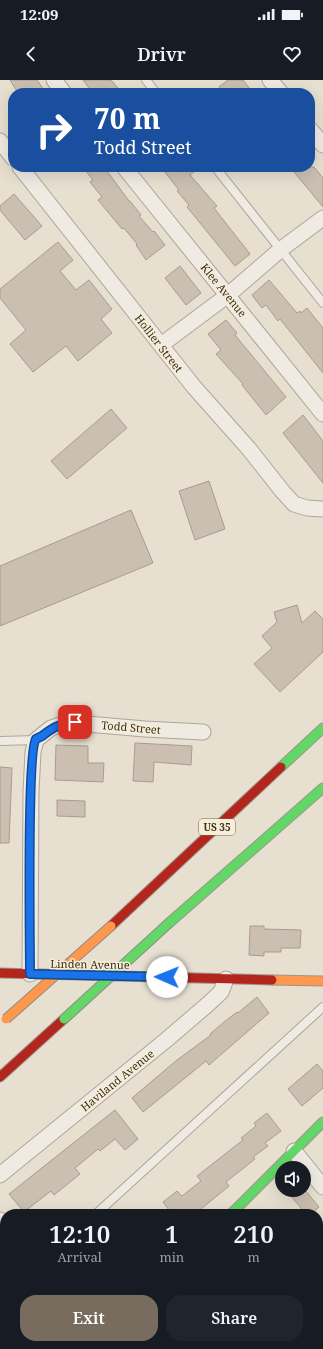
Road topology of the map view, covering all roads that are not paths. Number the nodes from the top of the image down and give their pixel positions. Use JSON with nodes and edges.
{"nodes":[{"id":1,"x":54,"y":80,"type":"edge"},
{"id":2,"x":146,"y":80,"type":"edge"},
{"id":3,"x":270,"y":80,"type":"edge"},
{"id":4,"x":60,"y":88,"type":"edge"},
{"id":5,"x":152,"y":88,"type":"edge"},
{"id":6,"x":277,"y":88,"type":"edge"},
{"id":7,"x":315,"y":135,"type":"edge"},
{"id":8,"x":0,"y":141,"type":"edge"},
{"id":9,"x":323,"y":145,"type":"edge"},
{"id":10,"x":8,"y":151,"type":"edge"},
{"id":11,"x":24,"y":172,"type":"edge"},
{"id":12,"x":128,"y":172,"type":"edge"},
{"id":13,"x":219,"y":172,"type":"edge"},
{"id":14,"x":323,"y":218,"type":"edge"},
{"id":15,"x":280,"y":250,"type":"junction"},
{"id":16,"x":228,"y":295,"type":"junction"},
{"id":17,"x":323,"y":303,"type":"edge"},
{"id":18,"x":161,"y":344,"type":"junction"},
{"id":19,"x":323,"y":414,"type":"edge"},
{"id":20,"x":323,"y":509,"type":"edge"},
{"id":21,"x":323,"y":728,"type":"edge"},
{"id":22,"x":203,"y":732,"type":"dead end"},
{"id":23,"x":36,"y":740,"type":"junction"},
{"id":24,"x":0,"y":741,"type":"edge"},
{"id":25,"x":323,"y":788,"type":"edge"},
{"id":26,"x":0,"y":974,"type":"edge"},
{"id":27,"x":30,"y":974,"type":"junction"},
{"id":28,"x":226,"y":979,"type":"junction"},
{"id":29,"x":323,"y":981,"type":"edge"},
{"id":30,"x":323,"y":1007,"type":"edge"},
{"id":31,"x":3,"y":1021,"type":"edge"},
{"id":32,"x":0,"y":1078,"type":"edge"},
{"id":33,"x":323,"y":1122,"type":"edge"},
{"id":34,"x":294,"y":1151,"type":"junction"},
{"id":35,"x":0,"y":1175,"type":"edge"},
{"id":36,"x":323,"y":1187,"type":"edge"},
{"id":37,"x":101,"y":1209,"type":"edge"},
{"id":38,"x":236,"y":1209,"type":"edge"}],
"edges":[{"from":1,"to":4,"type":"street"},
{"from":2,"to":5,"type":"lane"},
{"from":3,"to":6,"type":"street"},
{"from":7,"to":9,"type":"street"},
{"from":8,"to":10,"type":"street"},
{"from":11,"to":18,"type":"street","name":"Hollier Street"},
{"from":12,"to":16,"type":"street","name":"Klee Avenue"},
{"from":13,"to":15,"type":"lane"},
{"from":14,"to":15,"type":"street"},
{"from":15,"to":16,"type":"street"},
{"from":15,"to":17,"type":"lane"},
{"from":16,"to":18,"type":"street"},
{"from":16,"to":19,"type":"street","name":"Klee Avenue"},
{"from":18,"to":20,"type":"street","name":"Hollier Street"},
{"from":21,"to":31,"type":"main road","number":"US 35","bridge":true},
{"from":22,"to":23,"type":"street","name":"Todd Street"},
{"from":23,"to":24,"type":"lane"},
{"from":23,"to":27,"type":"street"},
{"from":25,"to":32,"type":"main road","bridge":true},
{"from":26,"to":27,"type":"main road","name":"Linden Avenue"},
{"from":27,"to":28,"type":"main road","name":"Linden Avenue"},
{"from":28,"to":29,"type":"main road","name":"Linden Avenue"},
{"from":28,"to":35,"type":"street","name":"Haviland Avenue"},
{"from":30,"to":37,"type":"lane"},
{"from":33,"to":34,"type":"main road"},
{"from":34,"to":36,"type":"street"},
{"from":34,"to":38,"type":"main road"}]}
